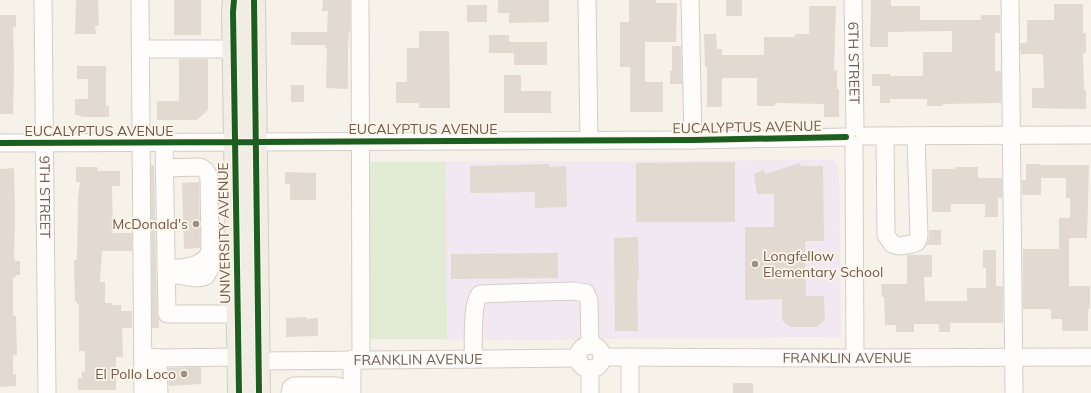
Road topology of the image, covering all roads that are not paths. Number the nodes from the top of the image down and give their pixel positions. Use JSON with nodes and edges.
{"nodes":[{"id":1,"x":43,"y":0,"type":"edge"},
{"id":2,"x":140,"y":0,"type":"edge"},
{"id":3,"x":234,"y":0,"type":"edge"},
{"id":4,"x":254,"y":0,"type":"edge"},
{"id":5,"x":360,"y":0,"type":"edge"},
{"id":6,"x":587,"y":0,"type":"edge"},
{"id":7,"x":690,"y":0,"type":"edge"},
{"id":8,"x":853,"y":0,"type":"edge"},
{"id":9,"x":1010,"y":0,"type":"edge"},
{"id":10,"x":141,"y":49,"type":"junction"},
{"id":11,"x":234,"y":49,"type":"junction"},
{"id":12,"x":1012,"y":135,"type":"junction"},
{"id":13,"x":855,"y":136,"type":"junction"},
{"id":14,"x":916,"y":136,"type":"junction"},
{"id":15,"x":1091,"y":136,"type":"edge"},
{"id":16,"x":885,"y":137,"type":"junction"},
{"id":17,"x":589,"y":140,"type":"junction"},
{"id":18,"x":693,"y":140,"type":"junction"},
{"id":19,"x":256,"y":142,"type":"junction"},
{"id":20,"x":360,"y":142,"type":"junction"},
{"id":21,"x":0,"y":143,"type":"edge"},
{"id":22,"x":44,"y":143,"type":"junction"},
{"id":23,"x":141,"y":143,"type":"junction"},
{"id":24,"x":164,"y":143,"type":"junction"},
{"id":25,"x":234,"y":143,"type":"junction"},
{"id":26,"x":164,"y":168,"type":"junction"},
{"id":27,"x":166,"y":272,"type":"junction"},
{"id":28,"x":237,"y":314,"type":"junction"},
{"id":29,"x":590,"y":345,"type":"junction"},
{"id":30,"x":1014,"y":356,"type":"junction"},
{"id":31,"x":602,"y":357,"type":"junction"},
{"id":32,"x":630,"y":357,"type":"junction"},
{"id":33,"x":1091,"y":357,"type":"edge"},
{"id":34,"x":150,"y":358,"type":"junction"},
{"id":35,"x":474,"y":358,"type":"junction"},
{"id":36,"x":578,"y":358,"type":"junction"},
{"id":37,"x":855,"y":358,"type":"junction"},
{"id":38,"x":248,"y":359,"type":"junction"},
{"id":39,"x":356,"y":359,"type":"junction"},
{"id":40,"x":590,"y":369,"type":"junction"},
{"id":41,"x":47,"y":393,"type":"edge"},
{"id":42,"x":143,"y":393,"type":"edge"},
{"id":43,"x":159,"y":393,"type":"edge"},
{"id":44,"x":239,"y":393,"type":"edge"},
{"id":45,"x":255,"y":393,"type":"edge"},
{"id":46,"x":260,"y":393,"type":"edge"},
{"id":47,"x":290,"y":393,"type":"edge"},
{"id":48,"x":341,"y":393,"type":"edge"},
{"id":49,"x":352,"y":393,"type":"edge"},
{"id":50,"x":590,"y":393,"type":"edge"},
{"id":51,"x":630,"y":393,"type":"edge"},
{"id":52,"x":1014,"y":393,"type":"edge"}],
"edges":[{"from":1,"to":22,"type":"street","name":"9TH STREET"},
{"from":2,"to":10,"type":"street"},
{"from":3,"to":11,"type":"main road","name":"UNIVERSITY AVENUE"},
{"from":4,"to":19,"type":"main road","name":"UNIVERSITY AVENUE"},
{"from":5,"to":20,"type":"street"},
{"from":6,"to":17,"type":"street"},
{"from":7,"to":18,"type":"street"},
{"from":8,"to":13,"type":"street","name":"6TH STREET"},
{"from":9,"to":12,"type":"street"},
{"from":10,"to":11,"type":"street"},
{"from":10,"to":23,"type":"street"},
{"from":11,"to":25,"type":"main road","name":"UNIVERSITY AVENUE"},
{"from":12,"to":14,"type":"street","name":"EUCALYPTUS AVENUE"},
{"from":12,"to":15,"type":"street","name":"EUCALYPTUS AVENUE"},
{"from":12,"to":30,"type":"street"},
{"from":13,"to":16,"type":"street","name":"EUCALYPTUS AVENUE"},
{"from":13,"to":18,"type":"street","name":"EUCALYPTUS AVENUE"},
{"from":13,"to":37,"type":"street","name":"6TH STREET"},
{"from":14,"to":16,"type":"street","name":"EUCALYPTUS AVENUE"},
{"from":14,"to":16,"type":"street"},
{"from":17,"to":18,"type":"street","name":"EUCALYPTUS AVENUE"},
{"from":17,"to":20,"type":"street","name":"EUCALYPTUS AVENUE"},
{"from":19,"to":20,"type":"street","name":"EUCALYPTUS AVENUE"},
{"from":19,"to":25,"type":"street","name":"EUCALYPTUS AVENUE"},
{"from":19,"to":38,"type":"main road","name":"UNIVERSITY AVENUE"},
{"from":20,"to":39,"type":"street"},
{"from":21,"to":22,"type":"street","name":"EUCALYPTUS AVENUE"},
{"from":22,"to":23,"type":"street","name":"EUCALYPTUS AVENUE"},
{"from":22,"to":41,"type":"street","name":"9TH STREET"},
{"from":23,"to":24,"type":"street","name":"EUCALYPTUS AVENUE"},
{"from":23,"to":34,"type":"street"},
{"from":24,"to":25,"type":"street","name":"EUCALYPTUS AVENUE"},
{"from":24,"to":26,"type":"street"},
{"from":25,"to":28,"type":"main road","name":"UNIVERSITY AVENUE"},
{"from":26,"to":27,"type":"street"},
{"from":26,"to":27,"type":"street"},
{"from":27,"to":28,"type":"street"},
{"from":28,"to":38,"type":"main road","name":"UNIVERSITY AVENUE"},
{"from":28,"to":45,"type":"main road"},
{"from":29,"to":31,"type":"street"},
{"from":29,"to":35,"type":"street"},
{"from":29,"to":36,"type":"street"},
{"from":30,"to":33,"type":"street","name":"FRANKLIN AVENUE"},
{"from":30,"to":37,"type":"street","name":"FRANKLIN AVENUE"},
{"from":30,"to":52,"type":"street"},
{"from":31,"to":32,"type":"street","name":"FRANKLIN AVENUE"},
{"from":31,"to":40,"type":"street"},
{"from":32,"to":37,"type":"street","name":"FRANKLIN AVENUE"},
{"from":32,"to":51,"type":"street"},
{"from":34,"to":38,"type":"street","name":"FRANKLIN AVENUE"},
{"from":34,"to":42,"type":"street"},
{"from":34,"to":43,"type":"street"},
{"from":35,"to":36,"type":"street","name":"FRANKLIN AVENUE"},
{"from":35,"to":39,"type":"street","name":"FRANKLIN AVENUE"},
{"from":36,"to":40,"type":"street"},
{"from":38,"to":39,"type":"street","name":"FRANKLIN AVENUE"},
{"from":38,"to":44,"type":"main road","name":"UNIVERSITY AVENUE"},
{"from":38,"to":46,"type":"main road","name":"UNIVERSITY AVENUE"},
{"from":39,"to":49,"type":"street"},
{"from":40,"to":50,"type":"street"},
{"from":47,"to":48,"type":"street"}]}
